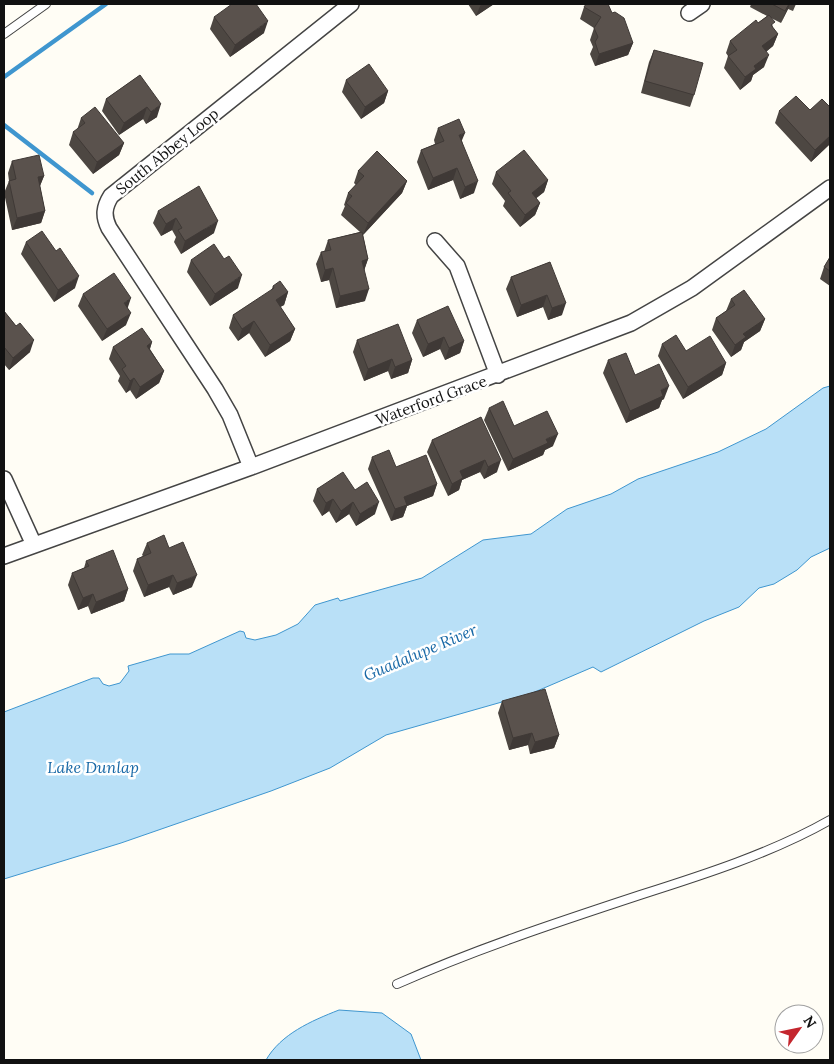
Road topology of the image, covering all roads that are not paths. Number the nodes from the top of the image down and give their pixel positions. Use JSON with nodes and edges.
{"nodes":[{"id":1,"x":46,"y":4,"type":"edge"},
{"id":2,"x":351,"y":4,"type":"edge"},
{"id":3,"x":702,"y":4,"type":"edge"},
{"id":4,"x":689,"y":13,"type":"dead end"},
{"id":5,"x":4,"y":34,"type":"edge"},
{"id":6,"x":830,"y":188,"type":"edge"},
{"id":7,"x":435,"y":241,"type":"dead end"},
{"id":8,"x":498,"y":375,"type":"junction"},
{"id":9,"x":252,"y":467,"type":"junction"},
{"id":10,"x":4,"y":479,"type":"edge"},
{"id":11,"x":34,"y":545,"type":"junction"},
{"id":12,"x":4,"y":556,"type":"edge"},
{"id":13,"x":830,"y":820,"type":"edge"},
{"id":14,"x":397,"y":984,"type":"dead end"}],
"edges":[{"from":1,"to":5,"type":"lane"},
{"from":2,"to":9,"type":"street","name":"South Abbey Loop"},
{"from":3,"to":4,"type":"street"},
{"from":6,"to":8,"type":"street","name":"Waterford Grace"},
{"from":7,"to":8,"type":"street"},
{"from":8,"to":9,"type":"street","name":"Waterford Grace"},
{"from":9,"to":11,"type":"street","name":"Waterford Grace"},
{"from":10,"to":11,"type":"street"},
{"from":11,"to":12,"type":"street","name":"Waterford Grace"},
{"from":13,"to":14,"type":"lane"}]}
